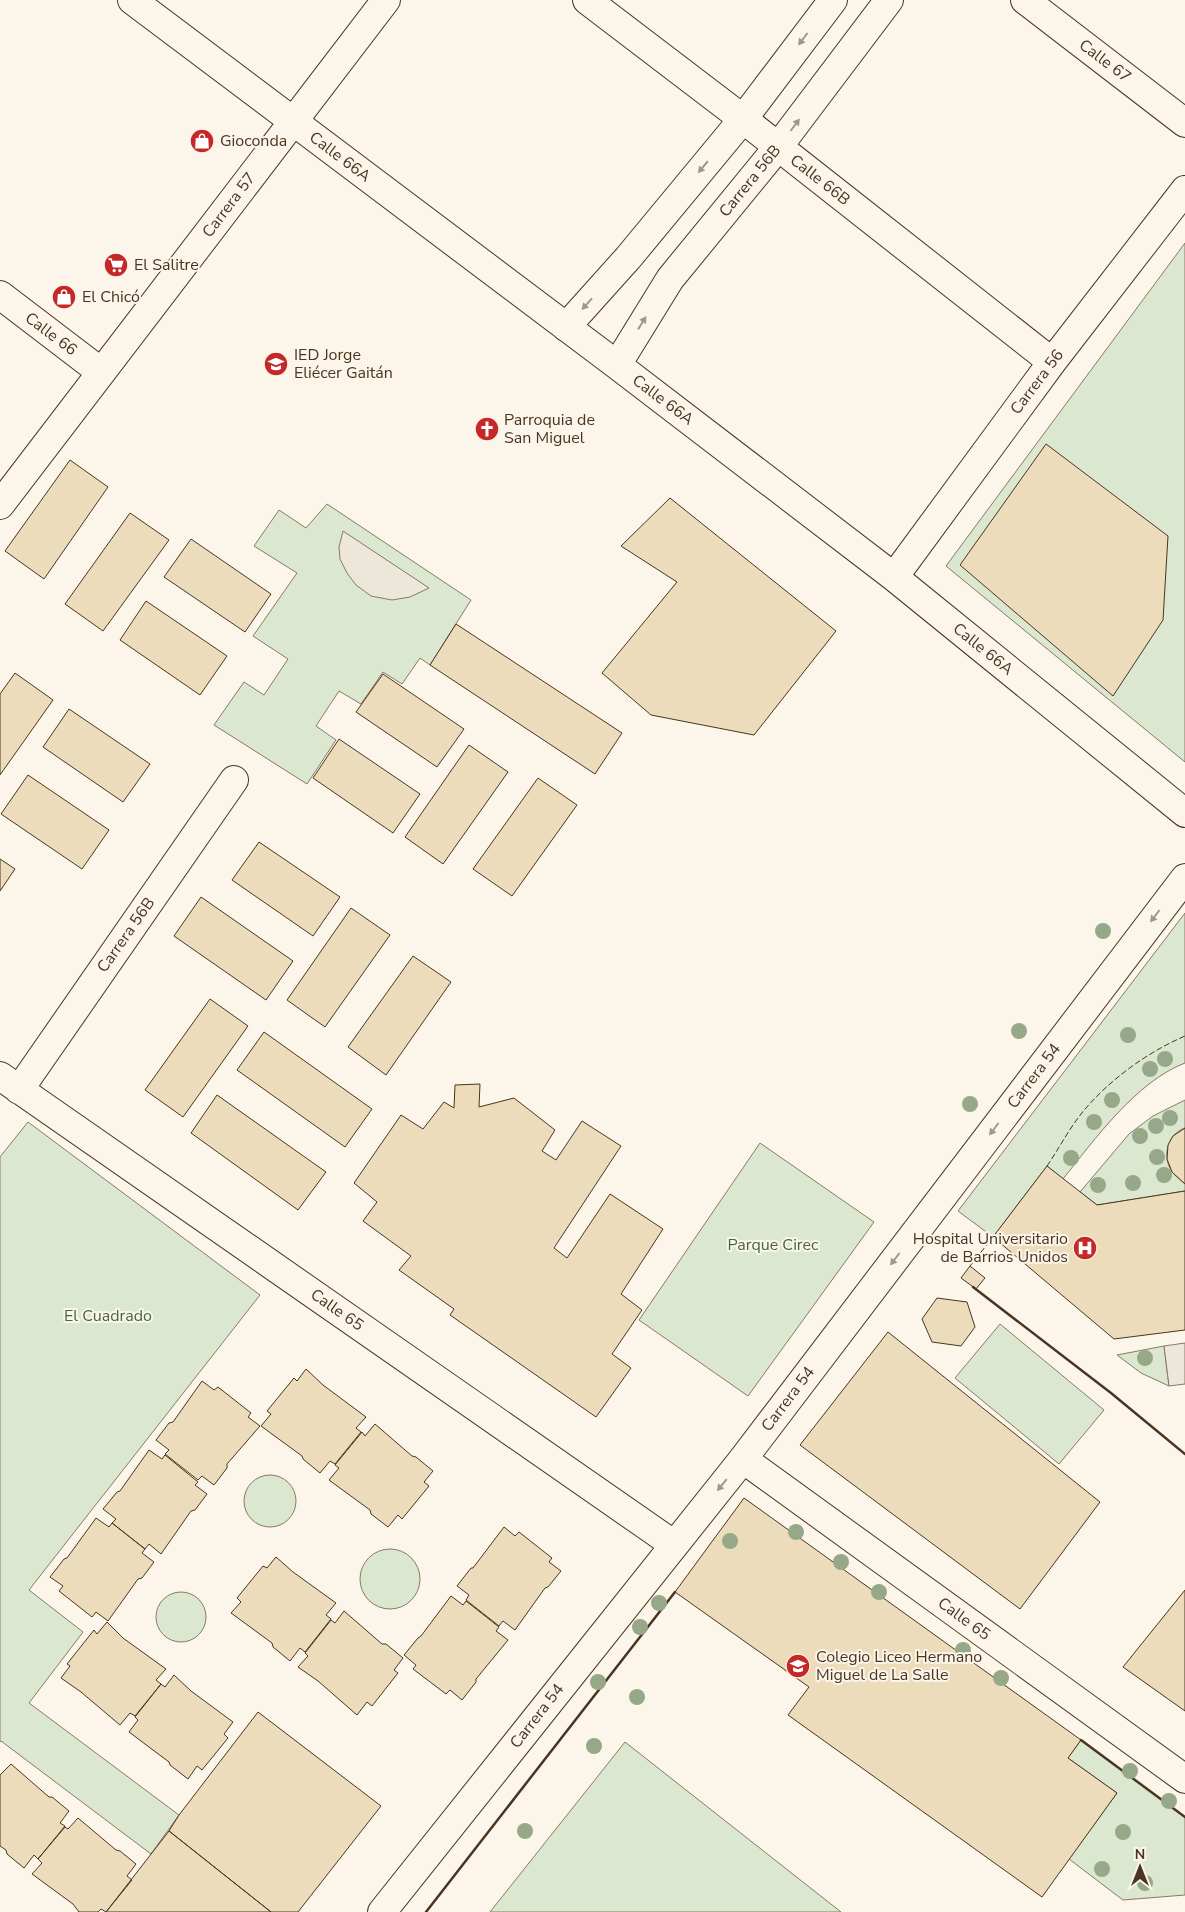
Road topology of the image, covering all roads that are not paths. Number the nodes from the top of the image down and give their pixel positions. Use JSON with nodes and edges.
{"nodes":[{"id":1,"x":132,"y":0,"type":"edge"},
{"id":2,"x":386,"y":0,"type":"edge"},
{"id":3,"x":587,"y":0,"type":"edge"},
{"id":4,"x":833,"y":0,"type":"edge"},
{"id":5,"x":889,"y":0,"type":"edge"},
{"id":6,"x":1025,"y":0,"type":"edge"},
{"id":7,"x":743,"y":119,"type":"junction"},
{"id":8,"x":293,"y":122,"type":"junction"},
{"id":9,"x":1185,"y":123,"type":"edge"},
{"id":10,"x":778,"y":147,"type":"junction"},
{"id":11,"x":1185,"y":190,"type":"edge"},
{"id":12,"x":0,"y":295,"type":"edge"},
{"id":13,"x":566,"y":327,"type":"junction"},
{"id":14,"x":1052,"y":362,"type":"junction"},
{"id":15,"x":617,"y":365,"type":"junction"},
{"id":16,"x":102,"y":372,"type":"junction"},
{"id":17,"x":0,"y":505,"type":"edge"},
{"id":18,"x":894,"y":577,"type":"junction"},
{"id":19,"x":234,"y":780,"type":"dead end"},
{"id":20,"x":1185,"y":813,"type":"edge"},
{"id":21,"x":1185,"y":878,"type":"edge"},
{"id":22,"x":10,"y":1083,"type":"edge"},
{"id":23,"x":743,"y":1459,"type":"junction"},
{"id":24,"x":673,"y":1544,"type":"junction"},
{"id":25,"x":1185,"y":1778,"type":"edge"},
{"id":26,"x":382,"y":1912,"type":"edge"}],
"edges":[{"from":1,"to":8,"type":"street","name":"Calle 66A"},
{"from":2,"to":8,"type":"street","name":"Carrera 57"},
{"from":3,"to":7,"type":"street","name":"Calle 66B"},
{"from":4,"to":7,"type":"street","one_way":true},
{"from":10,"to":5,"type":"street","name":"Carrera 56B","one_way":true},
{"from":6,"to":9,"type":"street","name":"Calle 67"},
{"from":7,"to":10,"type":"street","name":"Calle 66B"},
{"from":7,"to":13,"type":"street","one_way":true},
{"from":8,"to":13,"type":"street","name":"Calle 66A"},
{"from":8,"to":16,"type":"street","name":"Carrera 57"},
{"from":10,"to":14,"type":"street","name":"Calle 66B"},
{"from":15,"to":10,"type":"street","name":"Carrera 56B","one_way":true},
{"from":11,"to":14,"type":"street","name":"Carrera 56"},
{"from":12,"to":16,"type":"street","name":"Calle 66"},
{"from":13,"to":15,"type":"street","name":"Calle 66A"},
{"from":14,"to":18,"type":"street","name":"Carrera 56"},
{"from":15,"to":18,"type":"street","name":"Calle 66A"},
{"from":16,"to":17,"type":"street","name":"Carrera 57"},
{"from":18,"to":20,"type":"street","name":"Calle 66A"},
{"from":19,"to":22,"type":"street","name":"Carrera 56B"},
{"from":21,"to":23,"type":"street","name":"Carrera 54","one_way":true},
{"from":22,"to":24,"type":"street","name":"Calle 65"},
{"from":23,"to":24,"type":"street","name":"Carrera 54","one_way":true},
{"from":23,"to":25,"type":"street","name":"Calle 65"},
{"from":24,"to":26,"type":"street","name":"Carrera 54"}]}
